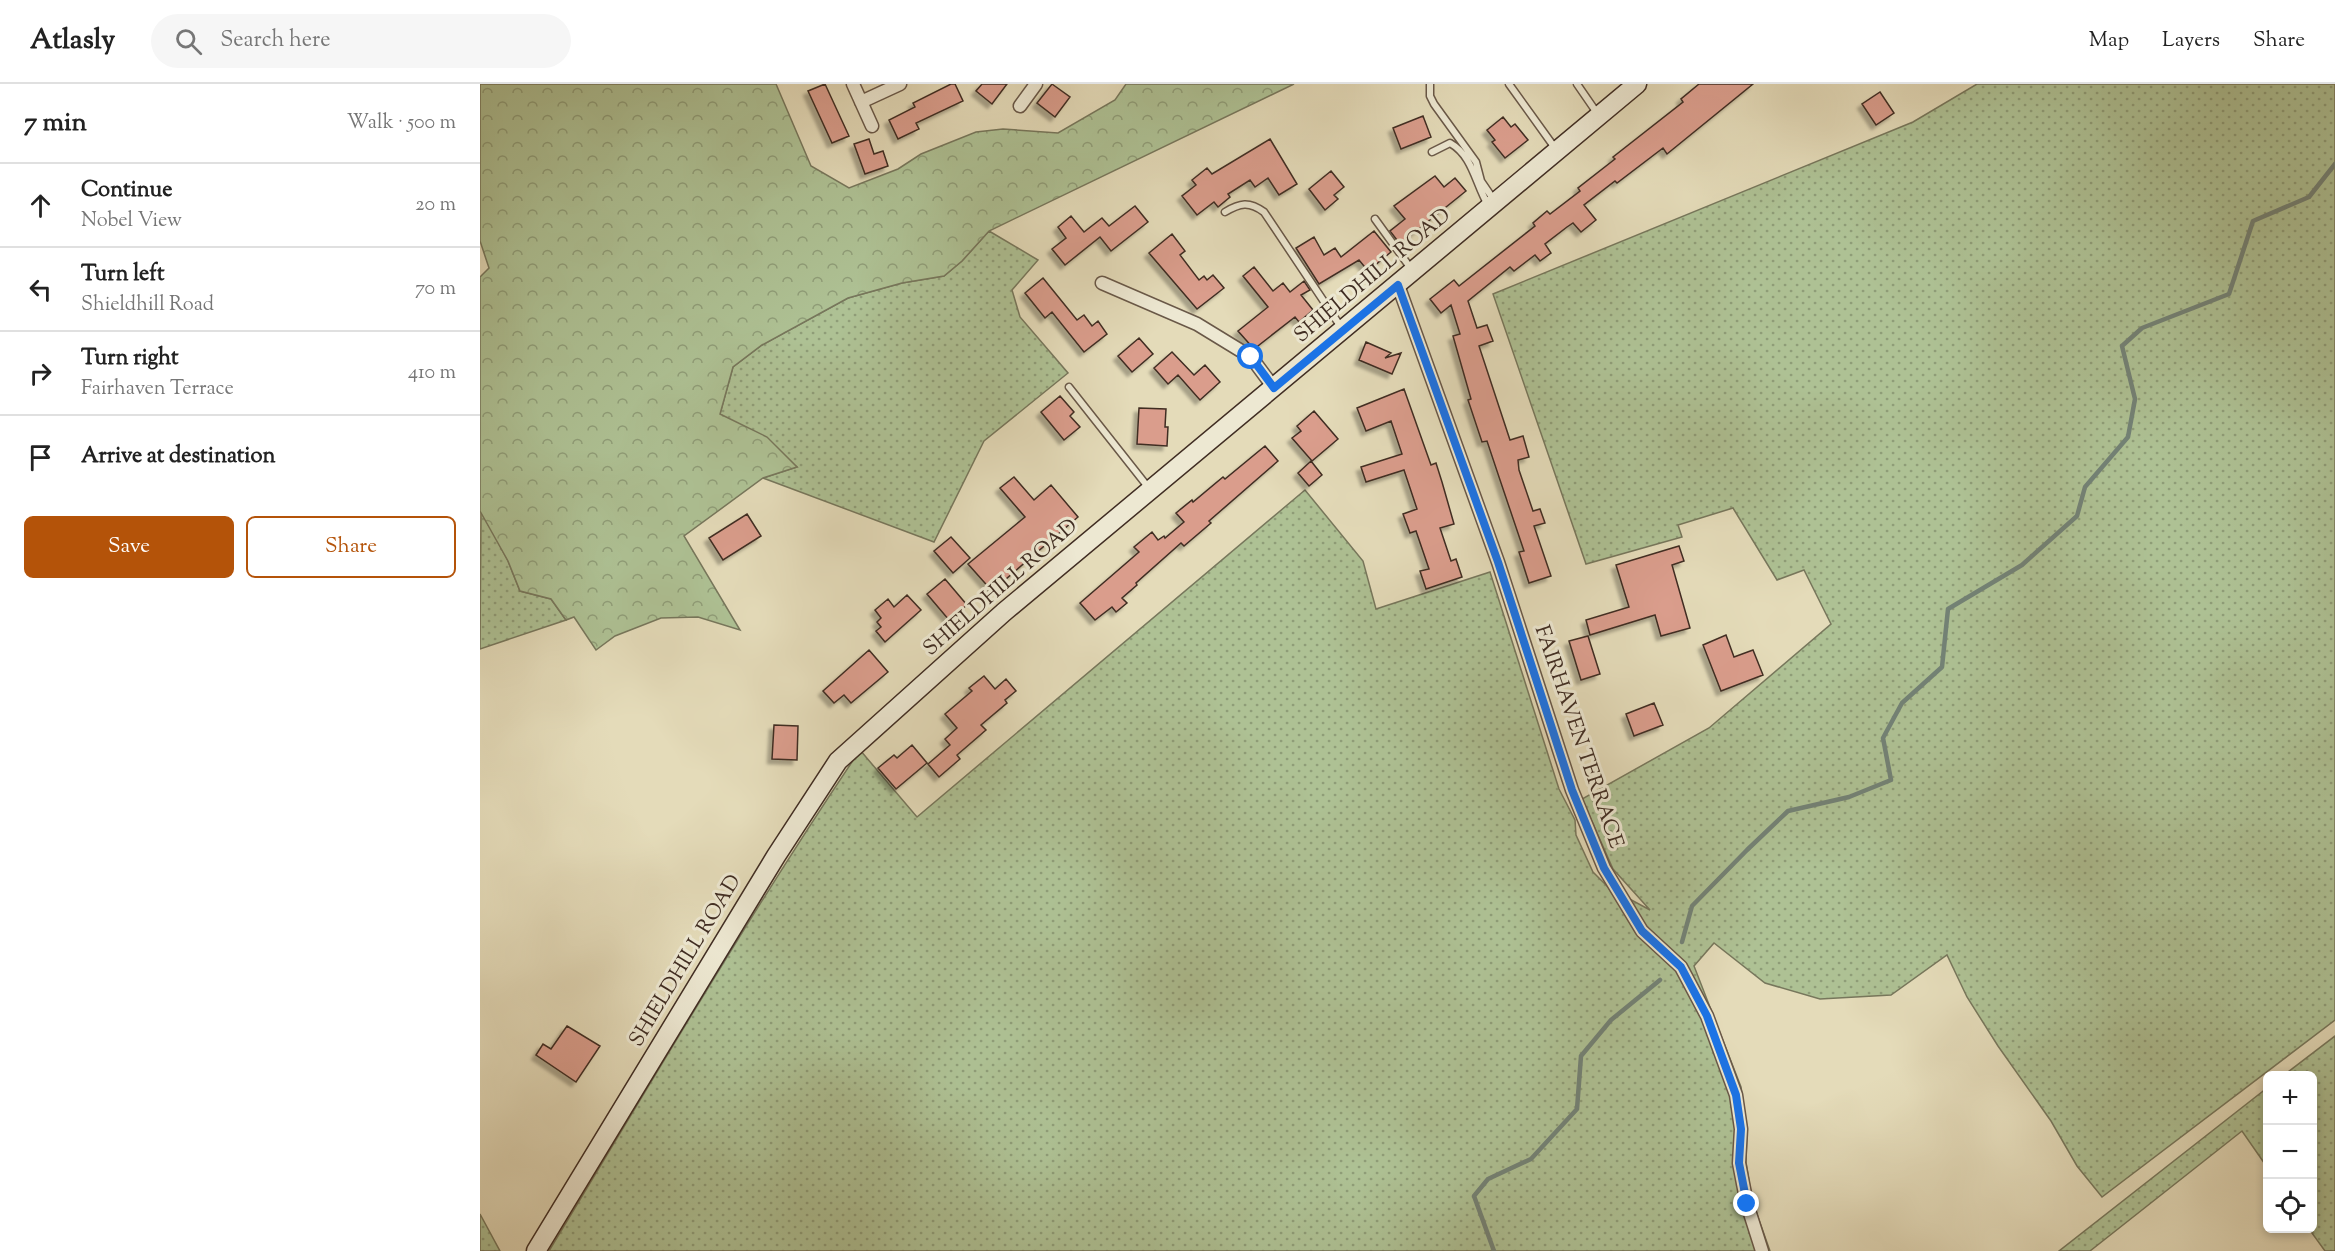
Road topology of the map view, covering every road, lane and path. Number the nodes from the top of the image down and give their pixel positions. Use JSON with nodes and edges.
{"nodes":[{"id":1,"x":853,"y":84,"type":"edge"},
{"id":2,"x":900,"y":84,"type":"edge"},
{"id":3,"x":1036,"y":84,"type":"edge"},
{"id":4,"x":1430,"y":84,"type":"edge"},
{"id":5,"x":1509,"y":84,"type":"edge"},
{"id":6,"x":1577,"y":84,"type":"edge"},
{"id":7,"x":1637,"y":84,"type":"edge"},
{"id":8,"x":861,"y":102,"type":"junction"},
{"id":9,"x":1020,"y":106,"type":"dead end"},
{"id":10,"x":1599,"y":116,"type":"junction"},
{"id":11,"x":872,"y":126,"type":"dead end"},
{"id":12,"x":1557,"y":151,"type":"junction"},
{"id":13,"x":1432,"y":152,"type":"dead end"},
{"id":14,"x":1493,"y":206,"type":"junction"},
{"id":15,"x":1225,"y":213,"type":"dead end"},
{"id":16,"x":1375,"y":219,"type":"dead end"},
{"id":17,"x":1414,"y":272,"type":"junction"},
{"id":18,"x":1102,"y":283,"type":"dead end"},
{"id":19,"x":1398,"y":285,"type":"junction"},
{"id":20,"x":1343,"y":330,"type":"junction"},
{"id":21,"x":1069,"y":387,"type":"dead end"},
{"id":22,"x":1274,"y":388,"type":"junction"},
{"id":23,"x":1151,"y":490,"type":"junction"},
{"id":24,"x":536,"y":1251,"type":"edge"},
{"id":25,"x":1762,"y":1251,"type":"edge"}],
"edges":[{"from":1,"to":8,"type":"street"},
{"from":2,"to":8,"type":"street"},
{"from":3,"to":9,"type":"street"},
{"from":4,"to":14,"type":"lane"},
{"from":5,"to":12,"type":"lane"},
{"from":6,"to":10,"type":"lane"},
{"from":7,"to":10,"type":"main road","name":"SHIELDHILL ROAD"},
{"from":8,"to":11,"type":"street"},
{"from":10,"to":12,"type":"main road","name":"SHIELDHILL ROAD"},
{"from":12,"to":14,"type":"main road","name":"SHIELDHILL ROAD"},
{"from":13,"to":14,"type":"lane"},
{"from":14,"to":17,"type":"main road","name":"SHIELDHILL ROAD"},
{"from":15,"to":20,"type":"lane"},
{"from":16,"to":17,"type":"lane"},
{"from":17,"to":19,"type":"main road","name":"SHIELDHILL ROAD"},
{"from":18,"to":22,"type":"street"},
{"from":19,"to":20,"type":"main road","name":"SHIELDHILL ROAD"},
{"from":19,"to":25,"type":"street","name":"FAIRHAVEN TERRACE"},
{"from":20,"to":22,"type":"main road","name":"SHIELDHILL ROAD"},
{"from":21,"to":23,"type":"lane"},
{"from":22,"to":23,"type":"main road","name":"SHIELDHILL ROAD"},
{"from":23,"to":24,"type":"main road","name":"SHIELDHILL ROAD"}]}
